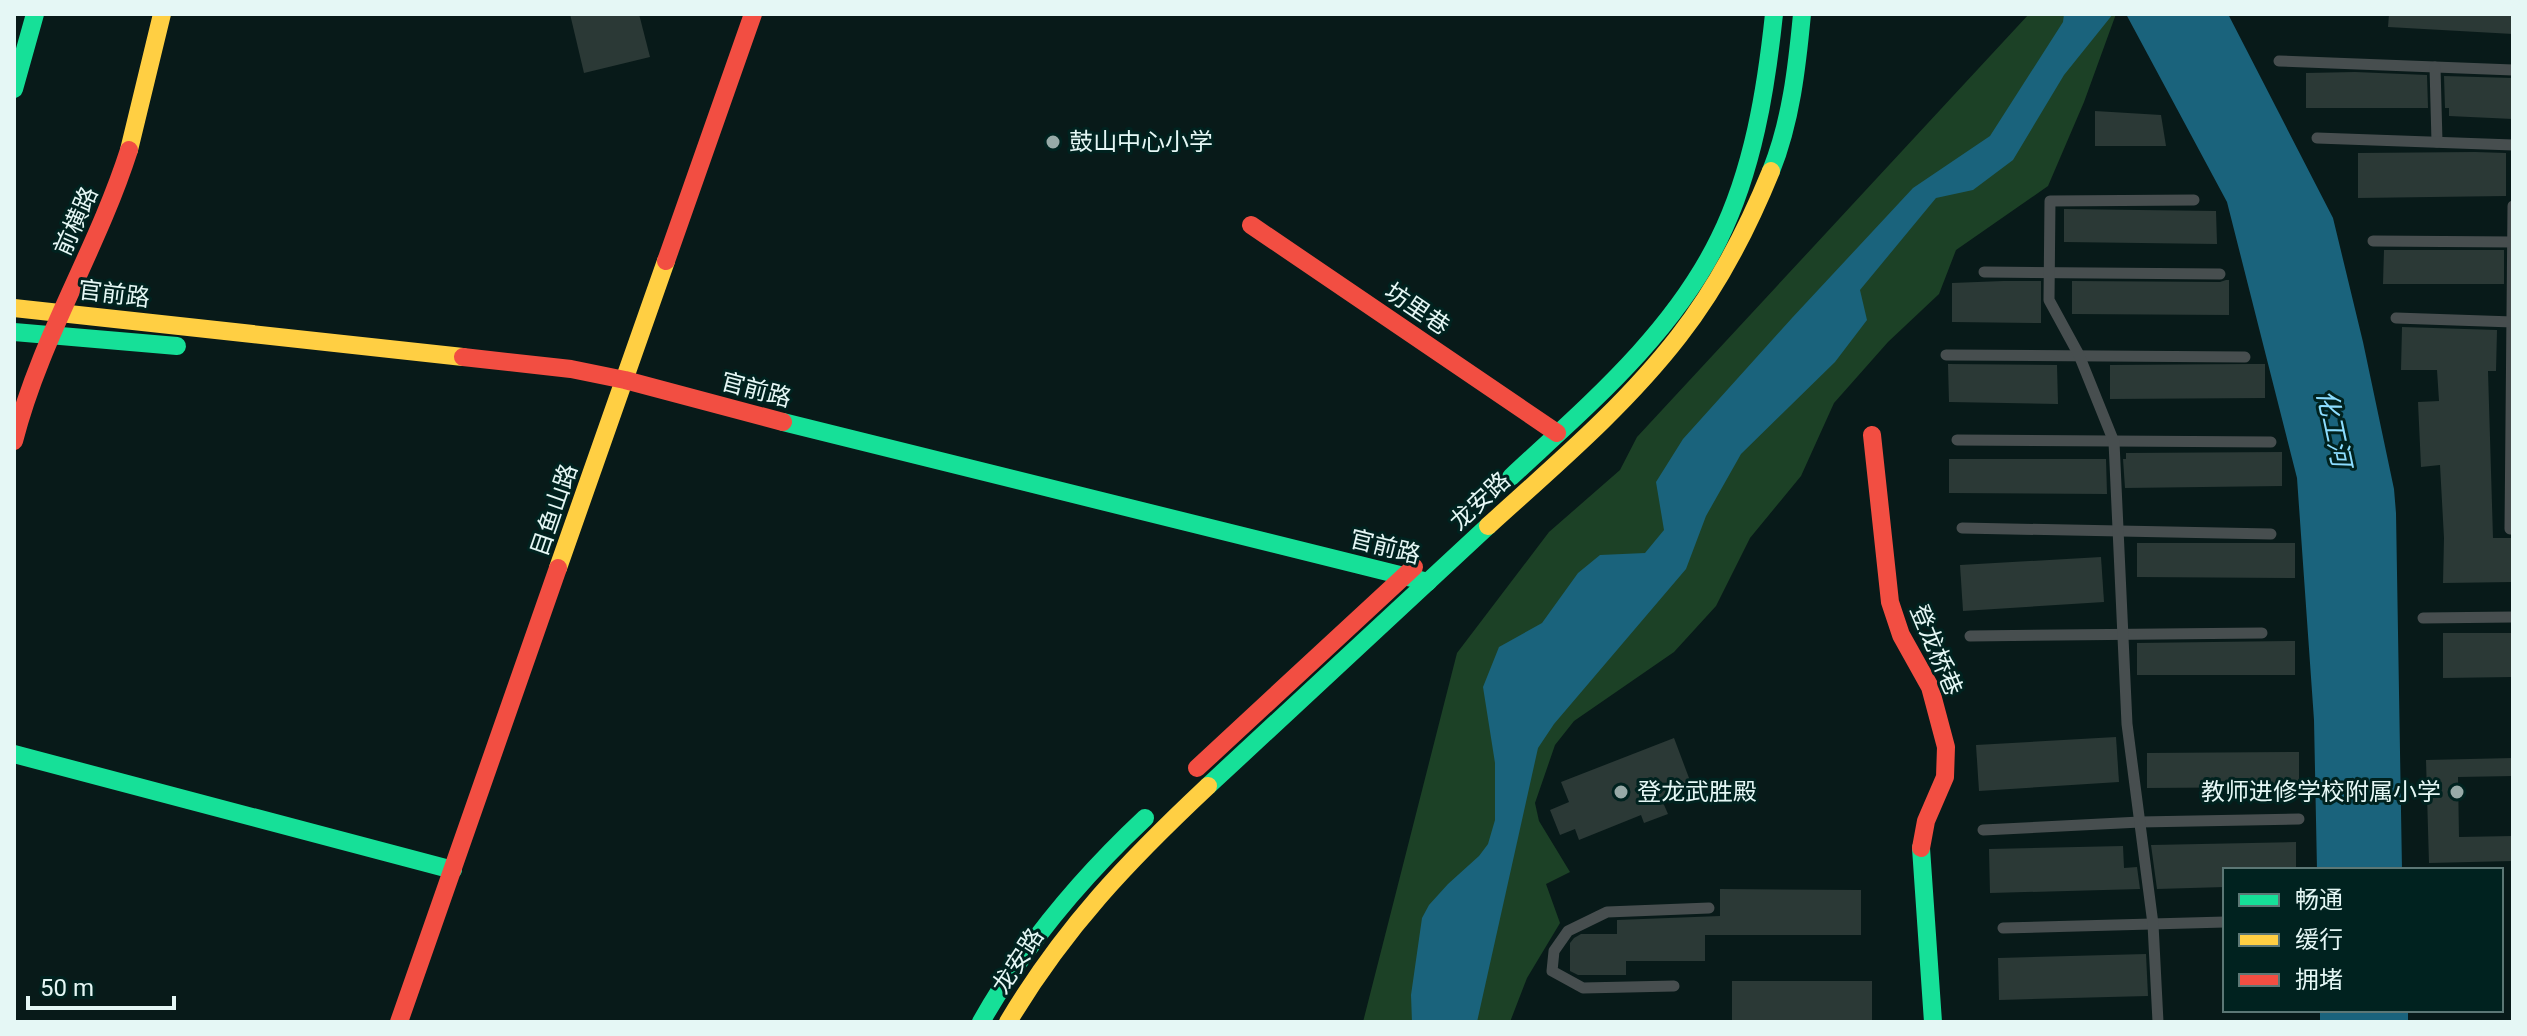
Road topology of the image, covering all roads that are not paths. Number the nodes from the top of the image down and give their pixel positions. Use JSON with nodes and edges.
{"nodes":[{"id":1,"x":162,"y":14,"type":"edge"},
{"id":2,"x":753,"y":14,"type":"edge"},
{"id":3,"x":1774,"y":14,"type":"edge"},
{"id":4,"x":1802,"y":14,"type":"edge"},
{"id":5,"x":30,"y":22,"type":"edge"},
{"id":6,"x":2279,"y":61,"type":"dead end"},
{"id":7,"x":2435,"y":67,"type":"junction"},
{"id":8,"x":2513,"y":70,"type":"edge"},
{"id":9,"x":14,"y":89,"type":"edge"},
{"id":10,"x":2317,"y":138,"type":"dead end"},
{"id":11,"x":2437,"y":142,"type":"junction"},
{"id":12,"x":2513,"y":145,"type":"edge"},
{"id":13,"x":2194,"y":200,"type":"dead end"},
{"id":14,"x":2513,"y":206,"type":"edge"},
{"id":15,"x":1251,"y":225,"type":"dead end"},
{"id":16,"x":2373,"y":241,"type":"dead end"},
{"id":17,"x":2513,"y":242,"type":"edge"},
{"id":18,"x":2513,"y":250,"type":"edge"},
{"id":19,"x":1984,"y":272,"type":"dead end"},
{"id":20,"x":2050,"y":273,"type":"junction"},
{"id":21,"x":2220,"y":274,"type":"dead end"},
{"id":22,"x":14,"y":308,"type":"edge"},
{"id":23,"x":60,"y":311,"type":"junction"},
{"id":24,"x":2396,"y":318,"type":"dead end"},
{"id":25,"x":2512,"y":322,"type":"edge"},
{"id":26,"x":14,"y":332,"type":"edge"},
{"id":27,"x":51,"y":333,"type":"junction"},
{"id":28,"x":196,"y":348,"type":"dead end"},
{"id":29,"x":1946,"y":355,"type":"dead end"},
{"id":30,"x":2079,"y":355,"type":"junction"},
{"id":31,"x":2245,"y":357,"type":"dead end"},
{"id":32,"x":625,"y":380,"type":"junction"},
{"id":33,"x":2512,"y":416,"type":"edge"},
{"id":34,"x":1557,"y":433,"type":"junction"},
{"id":35,"x":1872,"y":435,"type":"dead end"},
{"id":36,"x":1957,"y":440,"type":"dead end"},
{"id":37,"x":14,"y":441,"type":"edge"},
{"id":38,"x":2114,"y":442,"type":"junction"},
{"id":39,"x":2271,"y":442,"type":"dead end"},
{"id":40,"x":1494,"y":492,"type":"dead end"},
{"id":41,"x":1962,"y":528,"type":"dead end"},
{"id":42,"x":2513,"y":529,"type":"edge"},
{"id":43,"x":2118,"y":531,"type":"junction"},
{"id":44,"x":2271,"y":534,"type":"dead end"},
{"id":45,"x":1423,"y":559,"type":"dead end"},
{"id":46,"x":1404,"y":576,"type":"junction"},
{"id":47,"x":1428,"y":582,"type":"junction"},
{"id":48,"x":1379,"y":591,"type":"junction"},
{"id":49,"x":1411,"y":599,"type":"junction"},
{"id":50,"x":2513,"y":617,"type":"edge"},
{"id":51,"x":2423,"y":618,"type":"dead end"},
{"id":52,"x":2262,"y":633,"type":"dead end"},
{"id":53,"x":2123,"y":634,"type":"junction"},
{"id":54,"x":1970,"y":636,"type":"dead end"},
{"id":55,"x":14,"y":754,"type":"edge"},
{"id":56,"x":1185,"y":780,"type":"dead end"},
{"id":57,"x":1163,"y":801,"type":"dead end"},
{"id":58,"x":2299,"y":819,"type":"dead end"},
{"id":59,"x":2140,"y":822,"type":"junction"},
{"id":60,"x":1983,"y":830,"type":"dead end"},
{"id":61,"x":453,"y":870,"type":"junction"},
{"id":62,"x":1709,"y":908,"type":"dead end"},
{"id":63,"x":2223,"y":922,"type":"edge"},
{"id":64,"x":2153,"y":924,"type":"junction"},
{"id":65,"x":2003,"y":928,"type":"dead end"},
{"id":66,"x":1674,"y":986,"type":"dead end"},
{"id":67,"x":399,"y":1022,"type":"edge"},
{"id":68,"x":981,"y":1022,"type":"edge"},
{"id":69,"x":1008,"y":1022,"type":"edge"},
{"id":70,"x":1933,"y":1022,"type":"edge"},
{"id":71,"x":2158,"y":1022,"type":"edge"}],
"edges":[{"from":1,"to":23,"type":"main road","name":"前横路"},
{"from":2,"to":32,"type":"main road","name":"目鱼山路"},
{"from":3,"to":34,"type":"main road","name":"龙安路"},
{"from":4,"to":47,"type":"main road","name":"龙安路"},
{"from":5,"to":9,"type":"main road"},
{"from":6,"to":7,"type":"lane"},
{"from":7,"to":8,"type":"lane"},
{"from":7,"to":11,"type":"lane"},
{"from":10,"to":11,"type":"lane"},
{"from":11,"to":12,"type":"lane"},
{"from":13,"to":20,"type":"lane"},
{"from":14,"to":17,"type":"lane"},
{"from":15,"to":34,"type":"main road","name":"坊里巷"},
{"from":16,"to":17,"type":"lane"},
{"from":17,"to":18,"type":"lane"},
{"from":18,"to":25,"type":"lane"},
{"from":19,"to":20,"type":"lane"},
{"from":20,"to":21,"type":"lane"},
{"from":20,"to":30,"type":"lane"},
{"from":22,"to":23,"type":"main road","name":"官前路"},
{"from":23,"to":27,"type":"main road","name":"前横路"},
{"from":23,"to":32,"type":"main road","name":"官前路"},
{"from":24,"to":25,"type":"lane"},
{"from":25,"to":33,"type":"lane"},
{"from":26,"to":27,"type":"main road","name":"官前路"},
{"from":27,"to":28,"type":"main road","name":"官前路"},
{"from":27,"to":37,"type":"main road","name":"前横路"},
{"from":29,"to":30,"type":"lane"},
{"from":30,"to":31,"type":"lane"},
{"from":30,"to":38,"type":"lane"},
{"from":32,"to":46,"type":"main road","name":"官前路"},
{"from":32,"to":61,"type":"main road","name":"目鱼山路"},
{"from":33,"to":42,"type":"lane"},
{"from":34,"to":40,"type":"main road","name":"龙安路"},
{"from":35,"to":70,"type":"main road","name":"登龙桥巷"},
{"from":36,"to":38,"type":"lane"},
{"from":38,"to":39,"type":"lane"},
{"from":38,"to":43,"type":"lane"},
{"from":41,"to":43,"type":"lane"},
{"from":43,"to":44,"type":"lane"},
{"from":43,"to":53,"type":"lane"},
{"from":45,"to":46,"type":"main road"},
{"from":46,"to":47,"type":"main road","name":"官前路"},
{"from":46,"to":48,"type":"main road"},
{"from":47,"to":49,"type":"main road","name":"龙安路"},
{"from":48,"to":49,"type":"main road","name":"官前路"},
{"from":48,"to":56,"type":"main road"},
{"from":49,"to":69,"type":"main road","name":"龙安路"},
{"from":50,"to":51,"type":"lane"},
{"from":52,"to":53,"type":"lane"},
{"from":53,"to":54,"type":"lane"},
{"from":53,"to":59,"type":"lane"},
{"from":55,"to":61,"type":"main road"},
{"from":57,"to":68,"type":"main road","name":"龙安路"},
{"from":58,"to":59,"type":"lane"},
{"from":59,"to":60,"type":"lane"},
{"from":59,"to":64,"type":"lane"},
{"from":61,"to":67,"type":"main road","name":"目鱼山路"},
{"from":62,"to":66,"type":"lane"},
{"from":63,"to":64,"type":"lane"},
{"from":64,"to":65,"type":"lane"},
{"from":64,"to":71,"type":"lane"}]}
